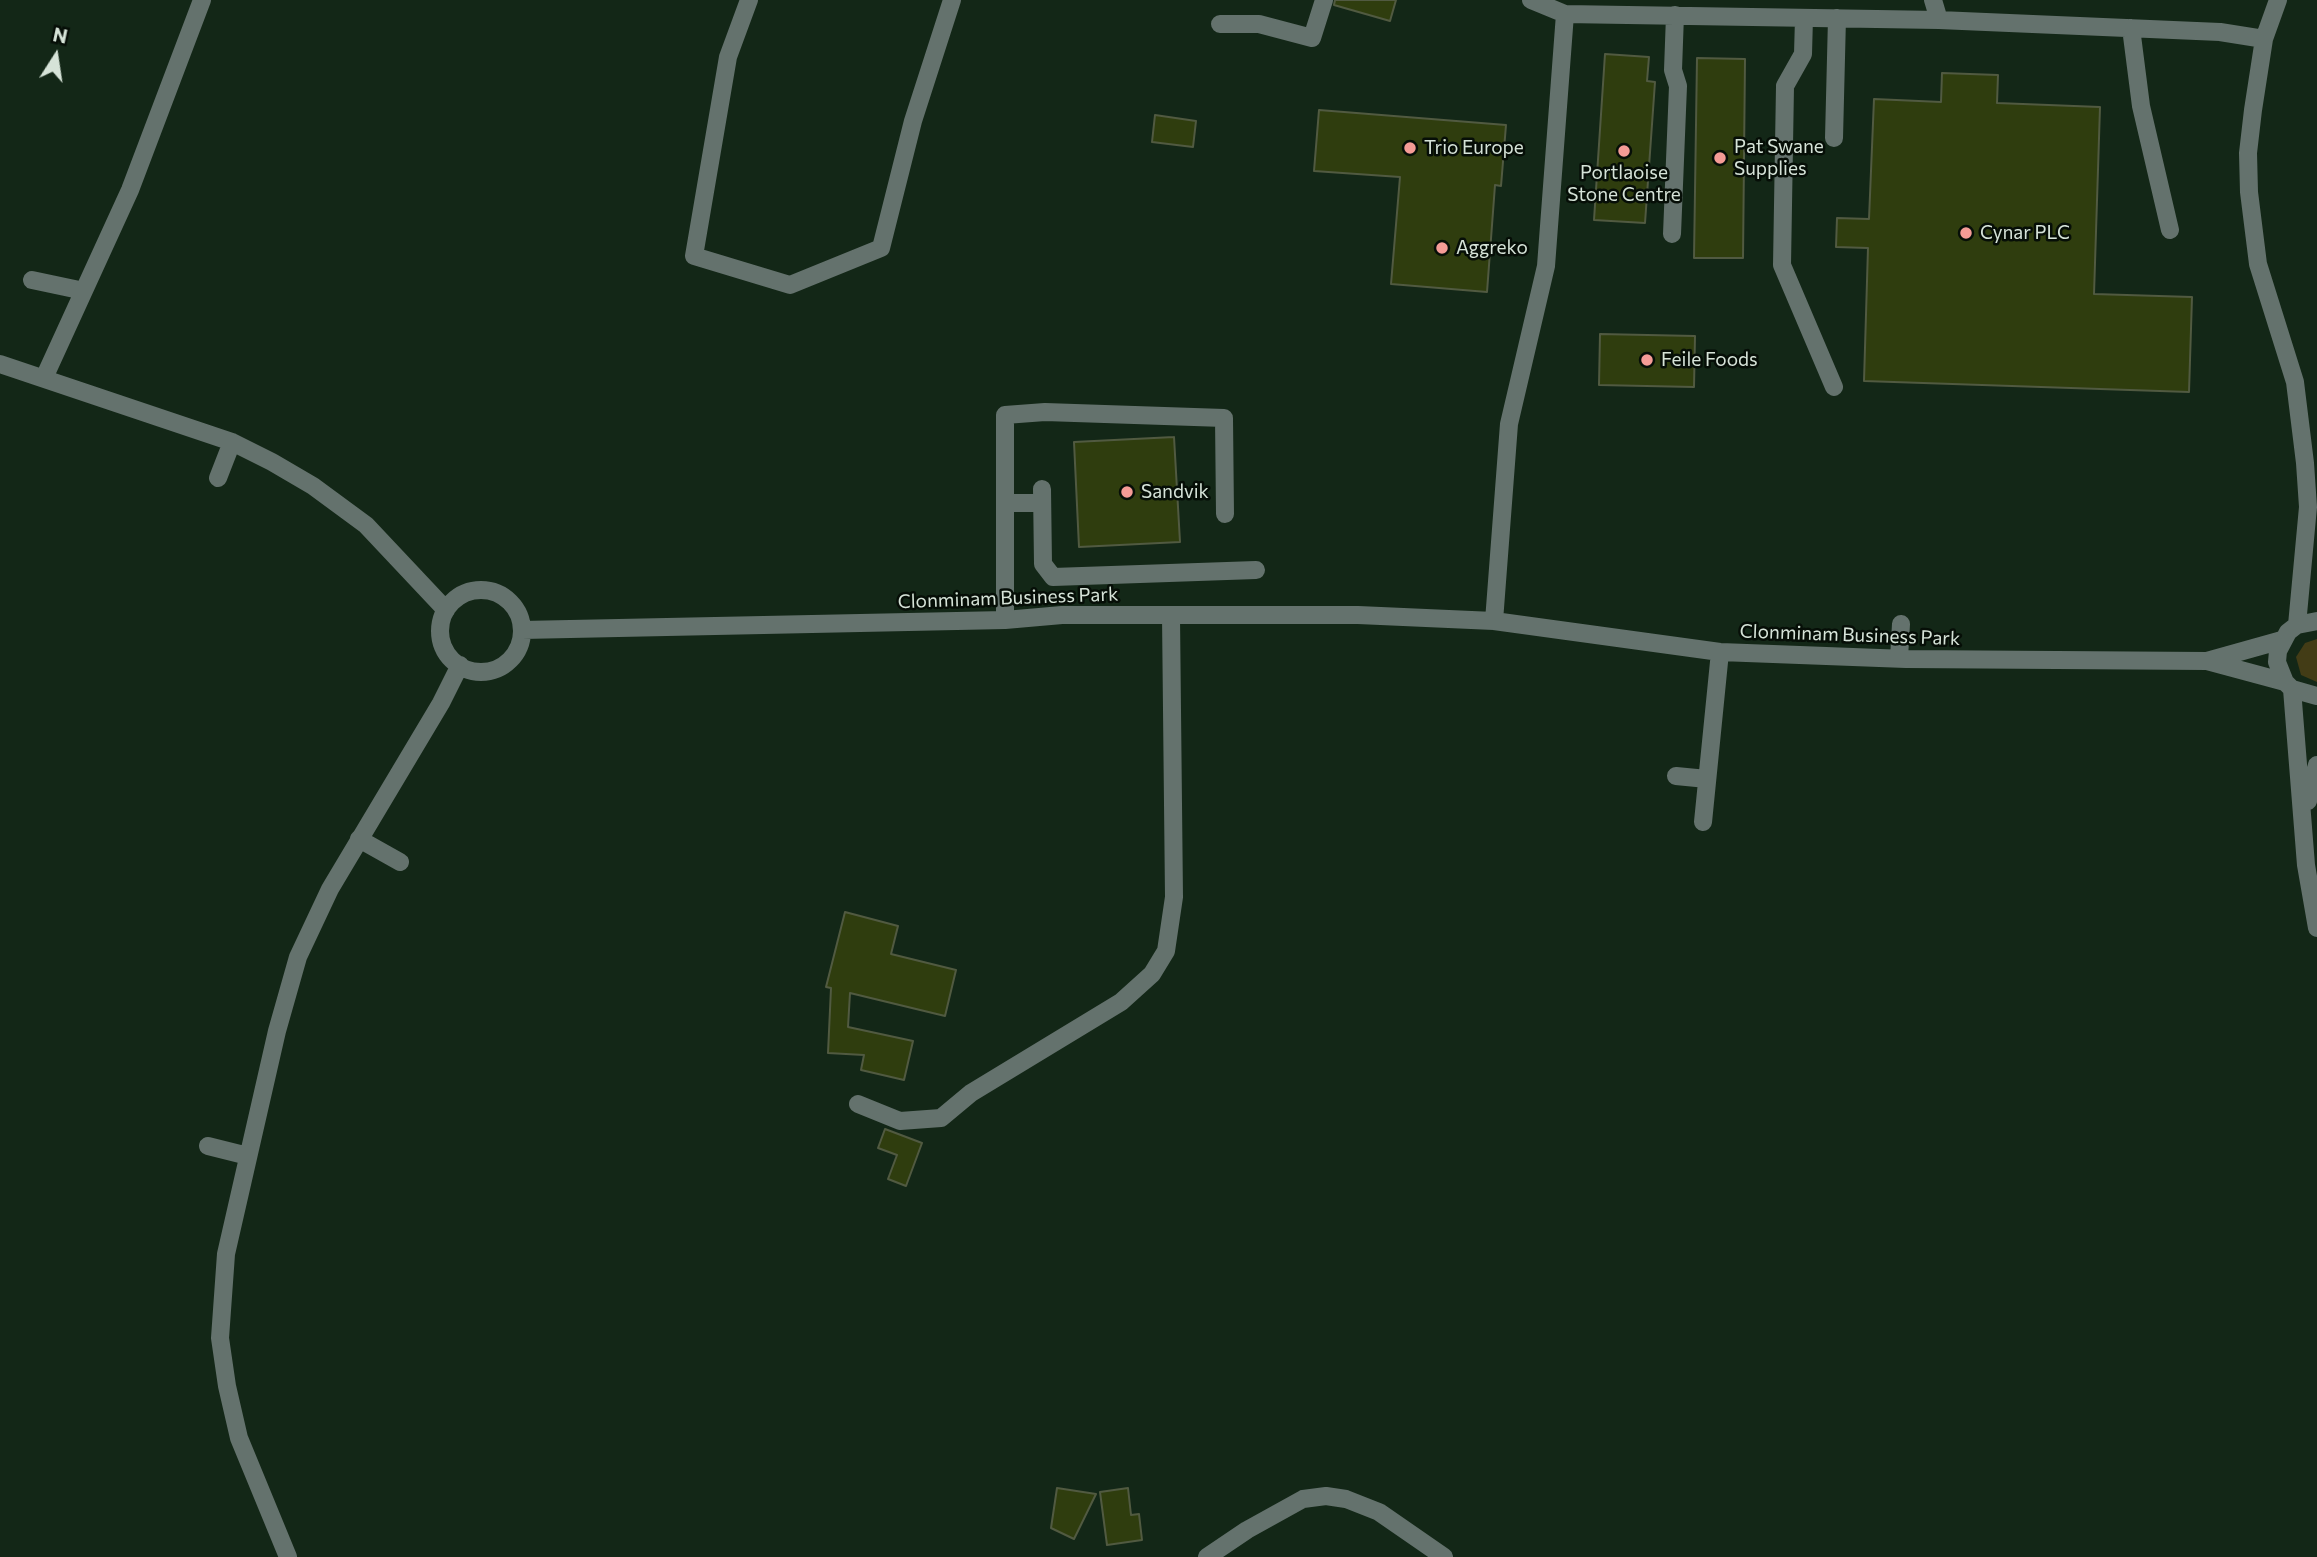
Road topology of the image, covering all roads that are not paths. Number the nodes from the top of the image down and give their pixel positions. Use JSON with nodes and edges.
{"nodes":[{"id":1,"x":202,"y":0,"type":"edge"},
{"id":2,"x":749,"y":0,"type":"edge"},
{"id":3,"x":952,"y":0,"type":"edge"},
{"id":4,"x":1324,"y":0,"type":"edge"},
{"id":5,"x":1531,"y":0,"type":"edge"},
{"id":6,"x":1933,"y":0,"type":"edge"},
{"id":7,"x":2278,"y":0,"type":"edge"},
{"id":8,"x":1564,"y":14,"type":"junction"},
{"id":9,"x":1675,"y":15,"type":"junction"},
{"id":10,"x":1804,"y":18,"type":"junction"},
{"id":11,"x":1837,"y":18,"type":"junction"},
{"id":12,"x":1939,"y":20,"type":"junction"},
{"id":13,"x":1220,"y":24,"type":"dead end"},
{"id":14,"x":2131,"y":28,"type":"junction"},
{"id":15,"x":2264,"y":39,"type":"junction"},
{"id":16,"x":1834,"y":138,"type":"dead end"},
{"id":17,"x":2170,"y":230,"type":"dead end"},
{"id":18,"x":1672,"y":234,"type":"dead end"},
{"id":19,"x":32,"y":280,"type":"dead end"},
{"id":20,"x":84,"y":291,"type":"junction"},
{"id":21,"x":0,"y":364,"type":"edge"},
{"id":22,"x":44,"y":378,"type":"junction"},
{"id":23,"x":1834,"y":387,"type":"dead end"},
{"id":24,"x":232,"y":442,"type":"junction"},
{"id":25,"x":218,"y":478,"type":"dead end"},
{"id":26,"x":1005,"y":503,"type":"junction"},
{"id":27,"x":2308,"y":507,"type":"junction"},
{"id":28,"x":1225,"y":514,"type":"dead end"},
{"id":29,"x":2317,"y":542,"type":"edge"},
{"id":30,"x":1256,"y":570,"type":"dead end"},
{"id":31,"x":446,"y":610,"type":"junction"},
{"id":32,"x":1171,"y":616,"type":"junction"},
{"id":33,"x":1005,"y":620,"type":"junction"},
{"id":34,"x":1494,"y":621,"type":"junction"},
{"id":35,"x":2317,"y":621,"type":"edge"},
{"id":36,"x":1901,"y":624,"type":"dead end"},
{"id":37,"x":2297,"y":625,"type":"junction"},
{"id":38,"x":523,"y":630,"type":"junction"},
{"id":39,"x":2281,"y":640,"type":"junction"},
{"id":40,"x":1720,"y":652,"type":"junction"},
{"id":41,"x":1899,"y":658,"type":"junction"},
{"id":42,"x":2207,"y":661,"type":"junction"},
{"id":43,"x":460,"y":666,"type":"junction"},
{"id":44,"x":2289,"y":686,"type":"junction"},
{"id":45,"x":2317,"y":696,"type":"edge"},
{"id":46,"x":2317,"y":765,"type":"edge"},
{"id":47,"x":1676,"y":776,"type":"dead end"},
{"id":48,"x":1707,"y":779,"type":"junction"},
{"id":49,"x":2304,"y":814,"type":"junction"},
{"id":50,"x":1703,"y":822,"type":"dead end"},
{"id":51,"x":359,"y":839,"type":"junction"},
{"id":52,"x":400,"y":862,"type":"dead end"},
{"id":53,"x":2317,"y":928,"type":"edge"},
{"id":54,"x":858,"y":1104,"type":"dead end"},
{"id":55,"x":208,"y":1146,"type":"dead end"},
{"id":56,"x":248,"y":1156,"type":"junction"},
{"id":57,"x":288,"y":1557,"type":"edge"},
{"id":58,"x":1207,"y":1557,"type":"edge"},
{"id":59,"x":1444,"y":1557,"type":"edge"}],
"edges":[{"from":1,"to":20,"type":"street"},
{"from":2,"to":3,"type":"street"},
{"from":4,"to":13,"type":"street"},
{"from":5,"to":8,"type":"street"},
{"from":6,"to":12,"type":"street"},
{"from":7,"to":15,"type":"street"},
{"from":8,"to":9,"type":"street"},
{"from":8,"to":34,"type":"street"},
{"from":9,"to":10,"type":"street"},
{"from":9,"to":18,"type":"street"},
{"from":10,"to":11,"type":"street"},
{"from":10,"to":23,"type":"street"},
{"from":11,"to":12,"type":"street"},
{"from":11,"to":16,"type":"street"},
{"from":12,"to":14,"type":"street"},
{"from":14,"to":15,"type":"street"},
{"from":14,"to":17,"type":"street"},
{"from":15,"to":27,"type":"street"},
{"from":19,"to":20,"type":"street"},
{"from":20,"to":22,"type":"street"},
{"from":21,"to":22,"type":"street"},
{"from":22,"to":24,"type":"street"},
{"from":24,"to":25,"type":"street"},
{"from":24,"to":31,"type":"street"},
{"from":26,"to":28,"type":"street"},
{"from":26,"to":30,"type":"street"},
{"from":26,"to":33,"type":"street"},
{"from":27,"to":29,"type":"street"},
{"from":27,"to":37,"type":"street"},
{"from":31,"to":38,"type":"street"},
{"from":31,"to":43,"type":"street"},
{"from":32,"to":33,"type":"street","name":"Clonminam Business Park"},
{"from":32,"to":34,"type":"street","name":"Clonminam Business Park"},
{"from":32,"to":54,"type":"street"},
{"from":33,"to":38,"type":"street","name":"Clonminam Business Park"},
{"from":34,"to":40,"type":"street","name":"Clonminam Business Park"},
{"from":35,"to":37,"type":"street"},
{"from":36,"to":41,"type":"street"},
{"from":37,"to":39,"type":"street"},
{"from":38,"to":43,"type":"street"},
{"from":39,"to":42,"type":"street","name":"Clonminam Business Park"},
{"from":39,"to":44,"type":"street"},
{"from":40,"to":41,"type":"street","name":"Clonminam Business Park"},
{"from":40,"to":48,"type":"street"},
{"from":41,"to":42,"type":"street","name":"Clonminam Business Park"},
{"from":42,"to":44,"type":"street","name":"Clonminam Business Park"},
{"from":43,"to":51,"type":"street"},
{"from":44,"to":45,"type":"street","name":"Clonminam Business Park"},
{"from":44,"to":49,"type":"street"},
{"from":46,"to":49,"type":"street"},
{"from":47,"to":48,"type":"street"},
{"from":48,"to":50,"type":"street"},
{"from":49,"to":53,"type":"street"},
{"from":51,"to":52,"type":"street"},
{"from":51,"to":56,"type":"street"},
{"from":55,"to":56,"type":"street"},
{"from":56,"to":57,"type":"street"},
{"from":58,"to":59,"type":"street"}]}
